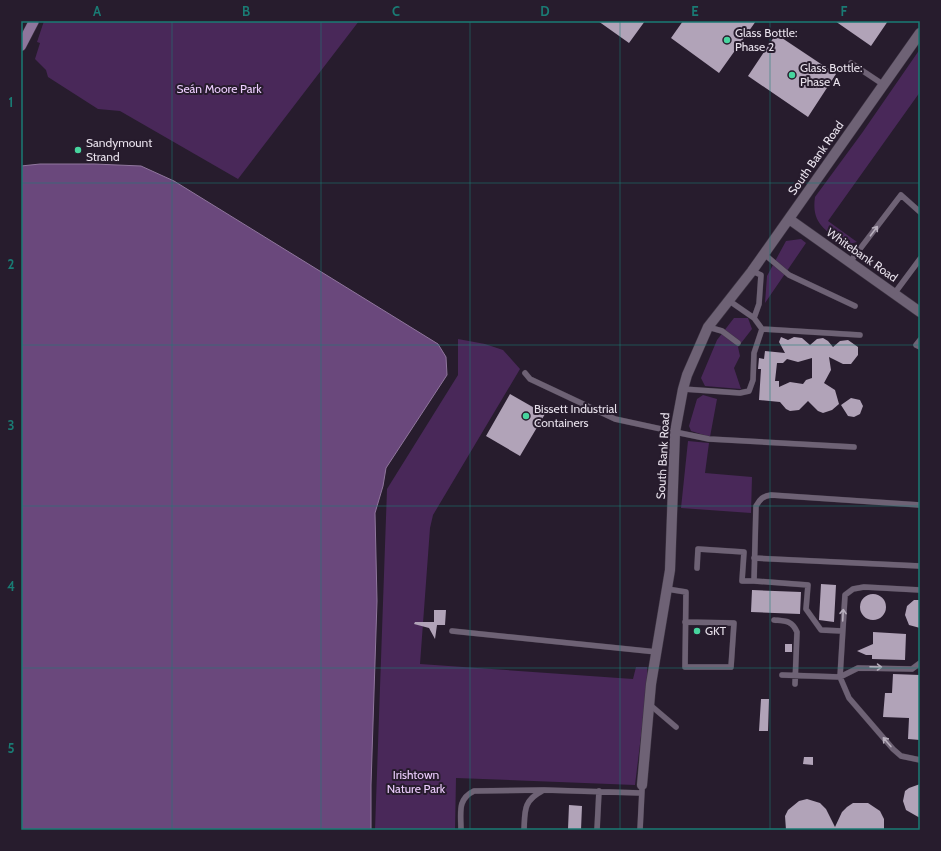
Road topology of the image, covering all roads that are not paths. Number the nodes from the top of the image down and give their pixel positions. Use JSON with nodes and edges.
{"nodes":[{"id":1,"x":34,"y":21,"type":"edge"},
{"id":2,"x":920,"y":33,"type":"edge"},
{"id":3,"x":21,"y":46,"type":"edge"},
{"id":4,"x":851,"y":63,"type":"dead end"},
{"id":5,"x":884,"y":85,"type":"junction"},
{"id":6,"x":920,"y":212,"type":"edge"},
{"id":7,"x":789,"y":219,"type":"junction"},
{"id":8,"x":764,"y":254,"type":"junction"},
{"id":9,"x":920,"y":259,"type":"edge"},
{"id":10,"x":850,"y":262,"type":"junction"},
{"id":11,"x":752,"y":271,"type":"junction"},
{"id":12,"x":894,"y":294,"type":"junction"},
{"id":13,"x":728,"y":300,"type":"junction"},
{"id":14,"x":855,"y":306,"type":"dead end"},
{"id":15,"x":920,"y":312,"type":"edge"},
{"id":16,"x":754,"y":318,"type":"junction"},
{"id":17,"x":708,"y":327,"type":"junction"},
{"id":18,"x":762,"y":329,"type":"junction"},
{"id":19,"x":860,"y":335,"type":"dead end"},
{"id":20,"x":920,"y":340,"type":"edge"},
{"id":21,"x":738,"y":343,"type":"dead end"},
{"id":22,"x":920,"y":347,"type":"edge"},
{"id":23,"x":525,"y":373,"type":"dead end"},
{"id":24,"x":683,"y":389,"type":"junction"},
{"id":25,"x":675,"y":432,"type":"junction"},
{"id":26,"x":854,"y":448,"type":"dead end"},
{"id":27,"x":920,"y":505,"type":"edge"},
{"id":28,"x":754,"y":558,"type":"junction"},
{"id":29,"x":920,"y":566,"type":"edge"},
{"id":30,"x":697,"y":568,"type":"dead end"},
{"id":31,"x":754,"y":581,"type":"junction"},
{"id":32,"x":667,"y":589,"type":"junction"},
{"id":33,"x":920,"y":590,"type":"edge"},
{"id":34,"x":774,"y":620,"type":"dead end"},
{"id":35,"x":686,"y":622,"type":"junction"},
{"id":36,"x":452,"y":631,"type":"dead end"},
{"id":37,"x":842,"y":631,"type":"junction"},
{"id":38,"x":657,"y":652,"type":"junction"},
{"id":39,"x":920,"y":663,"type":"edge"},
{"id":40,"x":782,"y":675,"type":"dead end"},
{"id":41,"x":795,"y":675,"type":"junction"},
{"id":42,"x":840,"y":677,"type":"junction"},
{"id":43,"x":795,"y":684,"type":"dead end"},
{"id":44,"x":650,"y":704,"type":"junction"},
{"id":45,"x":676,"y":727,"type":"dead end"},
{"id":46,"x":920,"y":760,"type":"edge"},
{"id":47,"x":642,"y":789,"type":"junction"},
{"id":48,"x":544,"y":790,"type":"junction"},
{"id":49,"x":599,"y":791,"type":"junction"},
{"id":50,"x":461,"y":830,"type":"edge"},
{"id":51,"x":524,"y":830,"type":"edge"},
{"id":52,"x":596,"y":830,"type":"edge"},
{"id":53,"x":640,"y":830,"type":"edge"}],
"edges":[{"from":1,"to":3,"type":"main road"},
{"from":2,"to":5,"type":"street","name":"South Bank Road"},
{"from":4,"to":5,"type":"lane"},
{"from":5,"to":7,"type":"street","name":"South Bank Road"},
{"from":10,"to":6,"type":"lane","one_way":true},
{"from":7,"to":8,"type":"street","name":"South Bank Road"},
{"from":7,"to":10,"type":"street","name":"Whitebank Road"},
{"from":8,"to":11,"type":"street","name":"South Bank Road"},
{"from":8,"to":14,"type":"lane"},
{"from":9,"to":12,"type":"lane"},
{"from":10,"to":12,"type":"street","name":"Whitebank Road"},
{"from":11,"to":13,"type":"street","name":"South Bank Road"},
{"from":11,"to":16,"type":"lane"},
{"from":12,"to":15,"type":"street","name":"Whitebank Road"},
{"from":13,"to":16,"type":"lane"},
{"from":13,"to":17,"type":"street","name":"South Bank Road"},
{"from":16,"to":18,"type":"lane"},
{"from":17,"to":21,"type":"lane"},
{"from":17,"to":24,"type":"street","name":"South Bank Road"},
{"from":18,"to":19,"type":"lane"},
{"from":18,"to":24,"type":"lane"},
{"from":20,"to":22,"type":"lane"},
{"from":23,"to":25,"type":"lane"},
{"from":24,"to":25,"type":"street","name":"South Bank Road"},
{"from":25,"to":26,"type":"lane"},
{"from":25,"to":32,"type":"street","name":"South Bank Road"},
{"from":27,"to":28,"type":"lane"},
{"from":28,"to":29,"type":"lane"},
{"from":28,"to":31,"type":"lane"},
{"from":30,"to":31,"type":"lane"},
{"from":31,"to":37,"type":"lane"},
{"from":32,"to":35,"type":"lane"},
{"from":32,"to":38,"type":"street","name":"South Bank Road"},
{"from":37,"to":33,"type":"lane","one_way":true},
{"from":34,"to":41,"type":"lane"},
{"from":35,"to":35,"type":"lane"},
{"from":36,"to":38,"type":"lane"},
{"from":37,"to":42,"type":"lane"},
{"from":38,"to":44,"type":"street","name":"South Bank Road"},
{"from":42,"to":39,"type":"lane","one_way":true},
{"from":40,"to":41,"type":"lane"},
{"from":41,"to":42,"type":"lane"},
{"from":41,"to":43,"type":"lane"},
{"from":46,"to":42,"type":"lane","one_way":true},
{"from":44,"to":45,"type":"lane"},
{"from":44,"to":47,"type":"street","name":"South Bank Road"},
{"from":47,"to":49,"type":"lane"},
{"from":47,"to":53,"type":"lane"},
{"from":48,"to":49,"type":"lane"},
{"from":48,"to":50,"type":"lane"},
{"from":48,"to":51,"type":"lane"},
{"from":49,"to":52,"type":"lane"}]}
